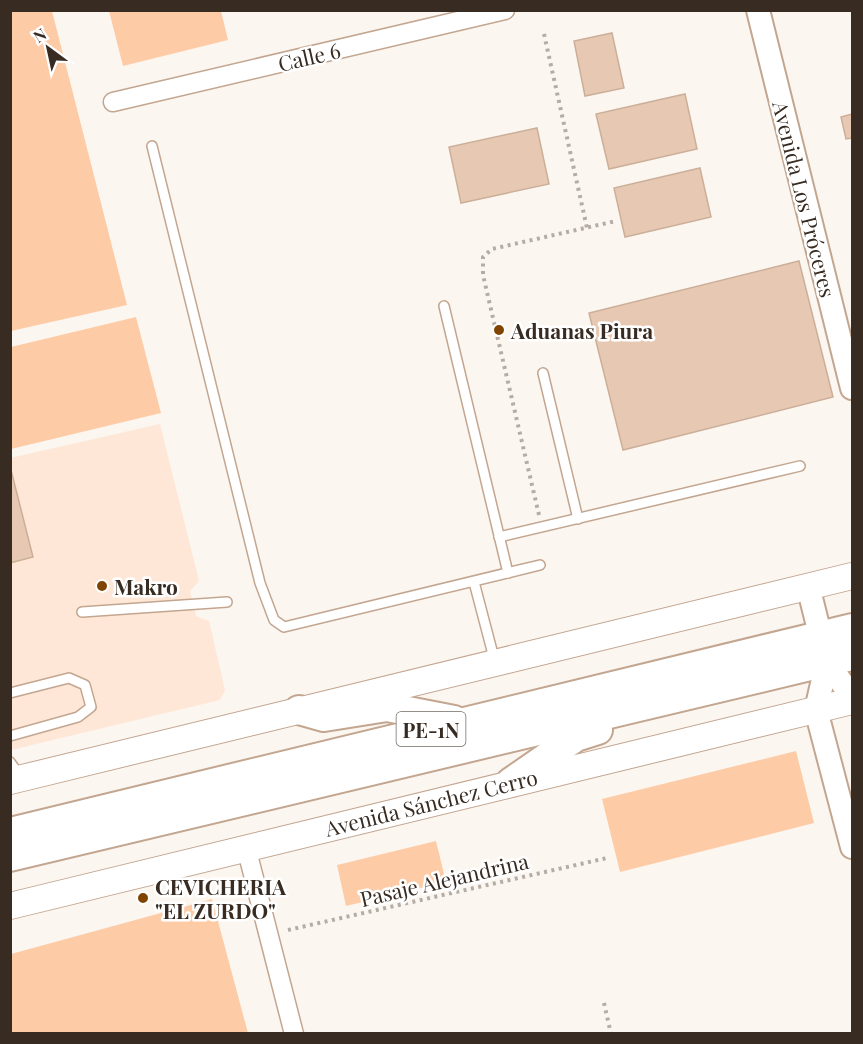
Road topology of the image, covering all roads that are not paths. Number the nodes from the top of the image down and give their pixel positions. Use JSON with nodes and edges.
{"nodes":[{"id":1,"x":506,"y":10,"type":"edge"},
{"id":2,"x":758,"y":10,"type":"edge"},
{"id":3,"x":113,"y":102,"type":"dead end"},
{"id":4,"x":152,"y":146,"type":"dead end"},
{"id":5,"x":444,"y":306,"type":"dead end"},
{"id":6,"x":543,"y":373,"type":"dead end"},
{"id":7,"x":852,"y":388,"type":"edge"},
{"id":8,"x":800,"y":466,"type":"dead end"},
{"id":9,"x":578,"y":519,"type":"junction"},
{"id":10,"x":499,"y":537,"type":"junction"},
{"id":11,"x":540,"y":565,"type":"dead end"},
{"id":12,"x":508,"y":573,"type":"junction"},
{"id":13,"x":852,"y":576,"type":"edge"},
{"id":14,"x":474,"y":582,"type":"junction"},
{"id":15,"x":808,"y":586,"type":"junction"},
{"id":16,"x":227,"y":602,"type":"dead end"},
{"id":17,"x":81,"y":612,"type":"dead end"},
{"id":18,"x":852,"y":628,"type":"edge"},
{"id":19,"x":833,"y":651,"type":"edge"},
{"id":20,"x":495,"y":662,"type":"junction"},
{"id":21,"x":10,"y":693,"type":"edge"},
{"id":22,"x":852,"y":699,"type":"edge"},
{"id":23,"x":653,"y":704,"type":"junction"},
{"id":24,"x":299,"y":710,"type":"junction"},
{"id":25,"x":816,"y":710,"type":"junction"},
{"id":26,"x":462,"y":722,"type":"junction"},
{"id":27,"x":10,"y":736,"type":"edge"},
{"id":28,"x":14,"y":774,"type":"edge"},
{"id":29,"x":511,"y":782,"type":"junction"},
{"id":30,"x":848,"y":815,"type":"edge"},
{"id":31,"x":10,"y":832,"type":"edge"},
{"id":32,"x":246,"y":847,"type":"junction"},
{"id":33,"x":852,"y":847,"type":"edge"},
{"id":34,"x":10,"y":857,"type":"edge"},
{"id":35,"x":10,"y":906,"type":"edge"},
{"id":36,"x":294,"y":1034,"type":"edge"}],
"edges":[{"from":1,"to":3,"type":"street","name":"Calle 6"},
{"from":2,"to":7,"type":"street","name":"Avenida Los Próceres"},
{"from":4,"to":14,"type":"lane"},
{"from":5,"to":10,"type":"lane"},
{"from":6,"to":9,"type":"lane"},
{"from":8,"to":9,"type":"lane"},
{"from":9,"to":10,"type":"lane"},
{"from":10,"to":12,"type":"lane"},
{"from":11,"to":12,"type":"lane"},
{"from":12,"to":14,"type":"lane"},
{"from":13,"to":15,"type":"main road"},
{"from":14,"to":20,"type":"lane"},
{"from":15,"to":19,"type":"street"},
{"from":15,"to":20,"type":"main road"},
{"from":16,"to":17,"type":"lane"},
{"from":18,"to":19,"type":"highway","name":"Avenida Sánchez Cerro","number":"PE-1N"},
{"from":19,"to":22,"type":"street"},
{"from":19,"to":23,"type":"highway","name":"Avenida Sánchez Cerro","number":"PE-1N"},
{"from":19,"to":25,"type":"street"},
{"from":19,"to":26,"type":"highway","name":"Avenida Sánchez Cerro","number":"PE-1N"},
{"from":20,"to":24,"type":"main road"},
{"from":21,"to":27,"type":"lane"},
{"from":22,"to":25,"type":"main road","name":"Avenida Sánchez Cerro"},
{"from":23,"to":29,"type":"highway"},
{"from":23,"to":34,"type":"highway","name":"Avenida Sánchez Cerro","number":"PE-1N"},
{"from":24,"to":26,"type":"highway"},
{"from":24,"to":28,"type":"main road"},
{"from":25,"to":29,"type":"main road","name":"Avenida Sánchez Cerro"},
{"from":25,"to":30,"type":"street"},
{"from":26,"to":31,"type":"highway","name":"Avenida Sánchez Cerro","number":"PE-1N"},
{"from":29,"to":32,"type":"main road","name":"Avenida Sánchez Cerro"},
{"from":30,"to":33,"type":"street"},
{"from":32,"to":35,"type":"main road","name":"Avenida Sánchez Cerro"},
{"from":32,"to":36,"type":"street"}]}
